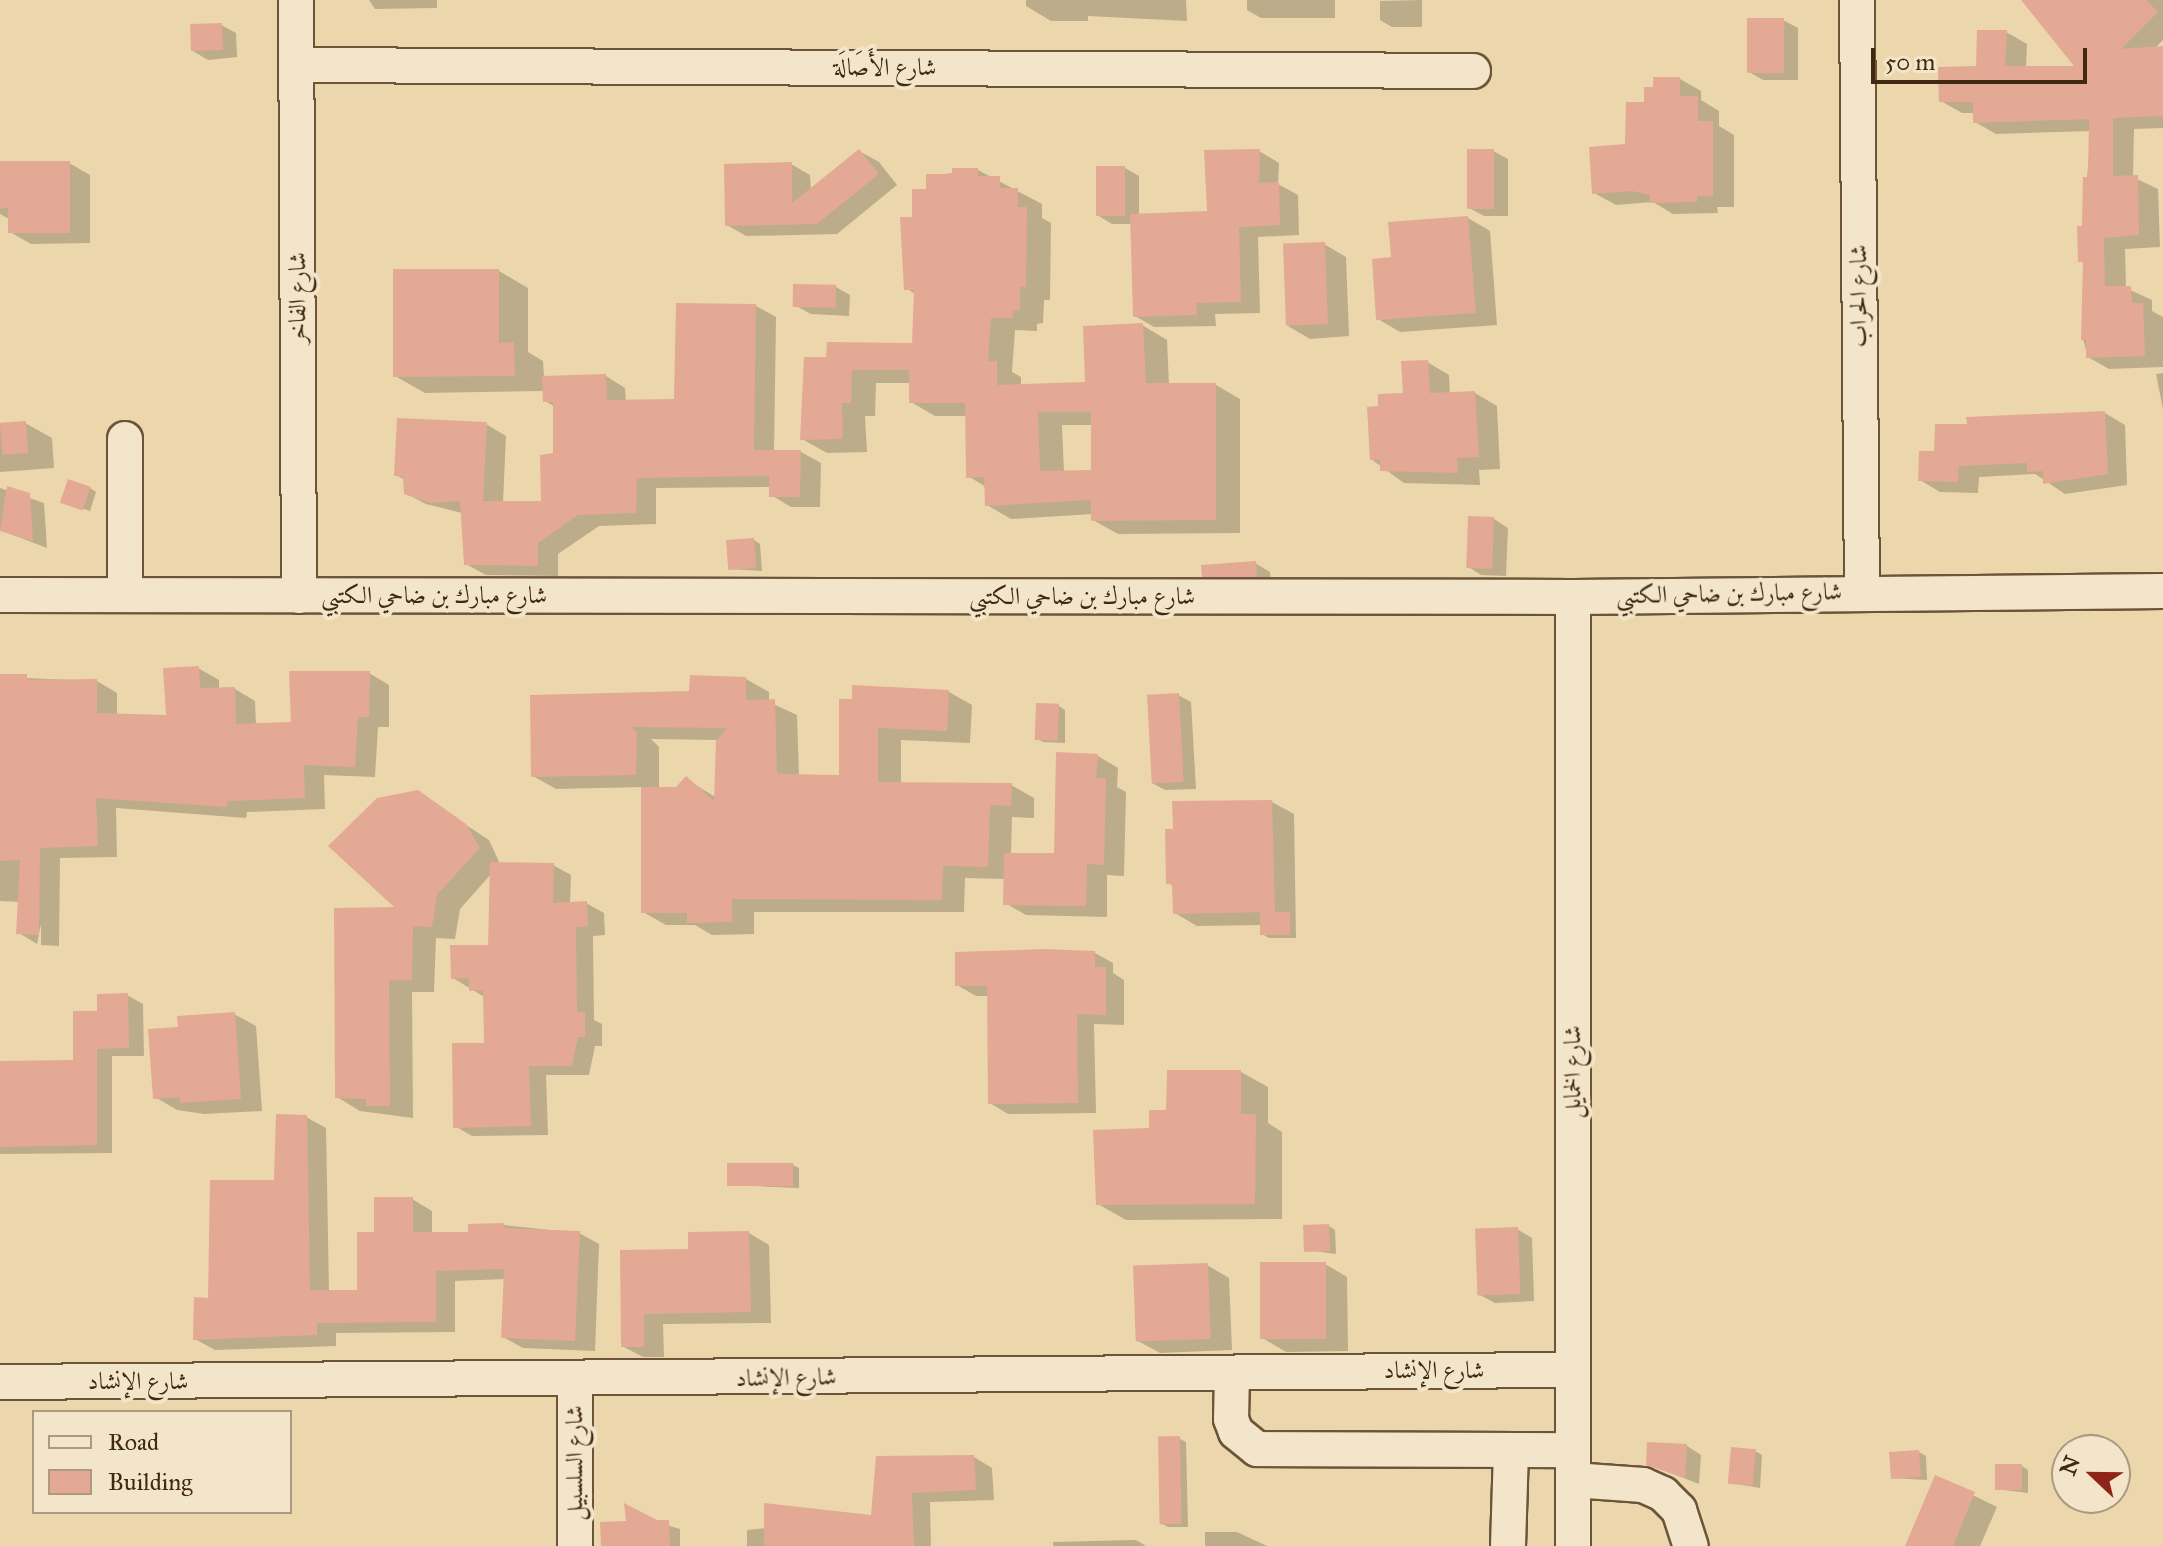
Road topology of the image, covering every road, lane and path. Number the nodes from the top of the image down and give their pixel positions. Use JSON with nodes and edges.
{"nodes":[{"id":1,"x":296,"y":0,"type":"edge"},
{"id":2,"x":1857,"y":0,"type":"edge"},
{"id":3,"x":296,"y":65,"type":"junction"},
{"id":4,"x":1473,"y":71,"type":"dead end"},
{"id":5,"x":125,"y":439,"type":"dead end"},
{"id":6,"x":1862,"y":591,"type":"junction"},
{"id":7,"x":2163,"y":591,"type":"edge"},
{"id":8,"x":0,"y":595,"type":"edge"},
{"id":9,"x":125,"y":595,"type":"junction"},
{"id":10,"x":299,"y":596,"type":"junction"},
{"id":11,"x":1573,"y":597,"type":"junction"},
{"id":12,"x":1572,"y":1370,"type":"junction"},
{"id":13,"x":1232,"y":1373,"type":"junction"},
{"id":14,"x":575,"y":1380,"type":"junction"},
{"id":15,"x":0,"y":1382,"type":"edge"},
{"id":16,"x":1511,"y":1451,"type":"junction"},
{"id":17,"x":1573,"y":1465,"type":"junction"},
{"id":18,"x":575,"y":1546,"type":"edge"},
{"id":19,"x":1508,"y":1546,"type":"edge"},
{"id":20,"x":1573,"y":1546,"type":"edge"},
{"id":21,"x":1691,"y":1546,"type":"edge"}],
"edges":[{"from":1,"to":3,"type":"street","name":"شارع الفاخر"},
{"from":2,"to":6,"type":"street","name":"شارع الحراب"},
{"from":3,"to":4,"type":"street","name":"شارع الأَصَالَة"},
{"from":3,"to":10,"type":"street","name":"شارع الفاخر"},
{"from":5,"to":9,"type":"street"},
{"from":6,"to":7,"type":"street","name":"شارع مبارك بن ضاحي الكتبي"},
{"from":6,"to":11,"type":"street","name":"شارع مبارك بن ضاحي الكتبي"},
{"from":8,"to":9,"type":"street","name":"شارع مبارك بن ضاحي الكتبي"},
{"from":9,"to":10,"type":"street","name":"شارع مبارك بن ضاحي الكتبي"},
{"from":10,"to":11,"type":"street","name":"شارع مبارك بن ضاحي الكتبي"},
{"from":11,"to":12,"type":"street","name":"شارع الخمايل"},
{"from":12,"to":13,"type":"street","name":"شارع الإنشاد"},
{"from":12,"to":17,"type":"street","name":"شارع الخمايل"},
{"from":13,"to":14,"type":"street","name":"شارع الإنشاد"},
{"from":13,"to":16,"type":"street"},
{"from":14,"to":15,"type":"street","name":"شارع الإنشاد"},
{"from":14,"to":18,"type":"street","name":"شارع السلسبيل"},
{"from":16,"to":17,"type":"street"},
{"from":16,"to":19,"type":"street"},
{"from":17,"to":20,"type":"street","name":"شارع الخمايل"},
{"from":17,"to":21,"type":"street"}]}
